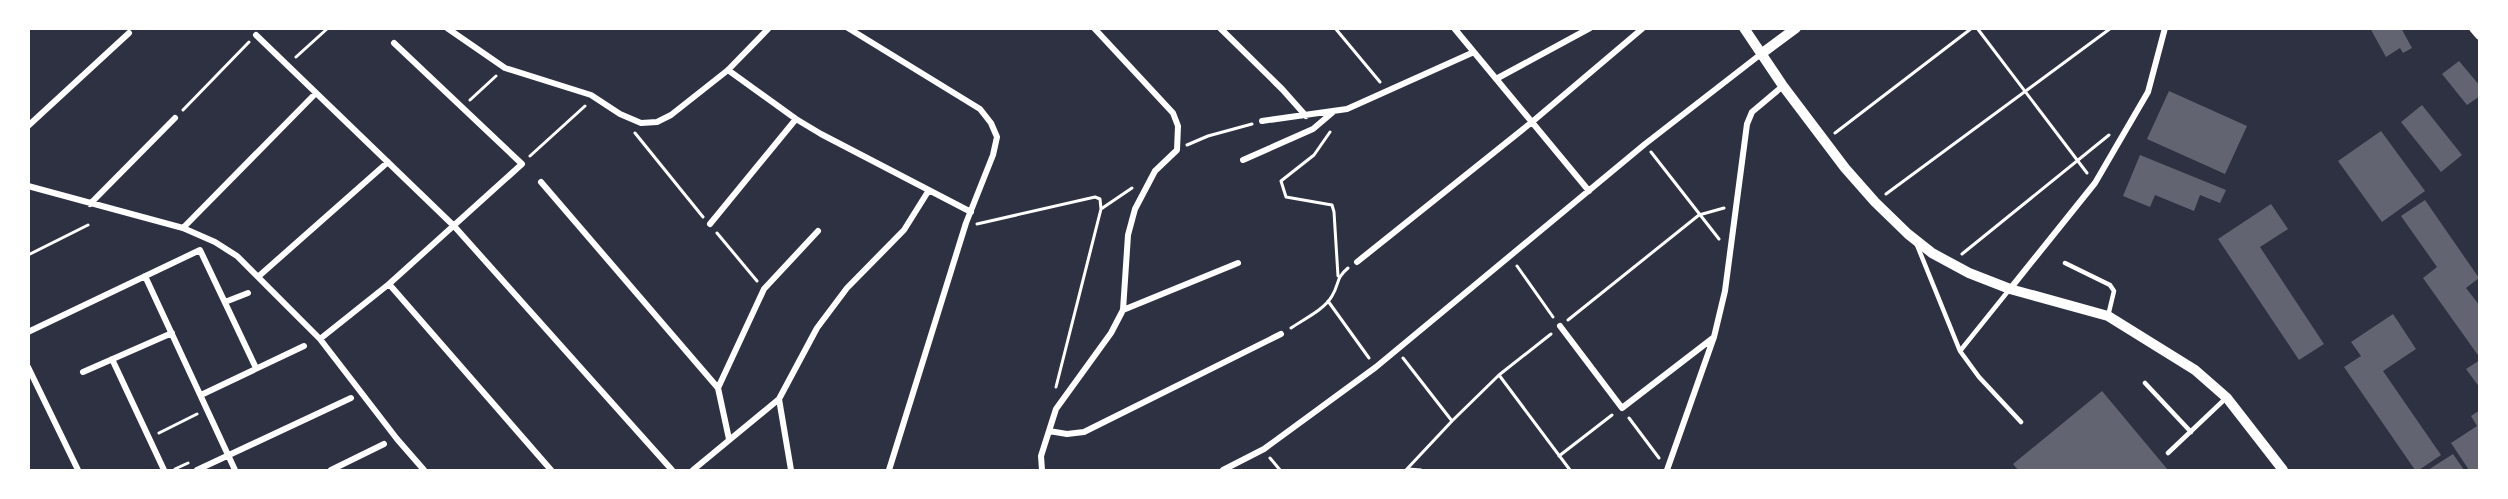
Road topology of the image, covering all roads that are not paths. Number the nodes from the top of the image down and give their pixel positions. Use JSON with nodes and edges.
{"nodes":[{"id":1,"x":447,"y":28,"type":"edge"},
{"id":2,"x":769,"y":28,"type":"edge"},
{"id":3,"x":848,"y":28,"type":"edge"},
{"id":4,"x":1094,"y":28,"type":"edge"},
{"id":5,"x":1220,"y":28,"type":"edge"},
{"id":6,"x":1455,"y":28,"type":"edge"},
{"id":7,"x":1590,"y":28,"type":"edge"},
{"id":8,"x":1643,"y":28,"type":"edge"},
{"id":9,"x":1744,"y":28,"type":"edge"},
{"id":10,"x":1796,"y":28,"type":"edge"},
{"id":11,"x":2165,"y":28,"type":"edge"},
{"id":12,"x":2474,"y":28,"type":"edge"},
{"id":13,"x":129,"y":33,"type":"dead end"},
{"id":14,"x":256,"y":35,"type":"road end"},
{"id":15,"x":2480,"y":35,"type":"edge"},
{"id":16,"x":394,"y":43,"type":"dead end"},
{"id":17,"x":1474,"y":52,"type":"junction"},
{"id":18,"x":1761,"y":54,"type":"junction"},
{"id":19,"x":728,"y":70,"type":"junction"},
{"id":20,"x":1496,"y":79,"type":"junction"},
{"id":21,"x":1783,"y":86,"type":"junction"},
{"id":22,"x":315,"y":94,"type":"junction"},
{"id":23,"x":1334,"y":111,"type":"junction"},
{"id":24,"x":1306,"y":116,"type":"junction"},
{"id":25,"x":175,"y":118,"type":"road end"},
{"id":26,"x":796,"y":119,"type":"junction"},
{"id":27,"x":1262,"y":121,"type":"road end"},
{"id":28,"x":1532,"y":122,"type":"junction"},
{"id":29,"x":28,"y":126,"type":"edge"},
{"id":30,"x":1243,"y":160,"type":"dead end"},
{"id":31,"x":388,"y":162,"type":"junction"},
{"id":32,"x":541,"y":182,"type":"dead end"},
{"id":33,"x":28,"y":186,"type":"edge"},
{"id":34,"x":929,"y":190,"type":"junction"},
{"id":35,"x":1589,"y":191,"type":"junction"},
{"id":36,"x":90,"y":204,"type":"junction"},
{"id":37,"x":971,"y":212,"type":"junction"},
{"id":38,"x":710,"y":224,"type":"road end"},
{"id":39,"x":454,"y":226,"type":"junction"},
{"id":40,"x":183,"y":228,"type":"junction"},
{"id":41,"x":818,"y":231,"type":"dead end"},
{"id":42,"x":1915,"y":240,"type":"junction"},
{"id":43,"x":1357,"y":262,"type":"road end"},
{"id":44,"x":2065,"y":262,"type":"dead end"},
{"id":45,"x":1238,"y":263,"type":"dead end"},
{"id":46,"x":145,"y":276,"type":"junction"},
{"id":47,"x":259,"y":276,"type":"junction"},
{"id":48,"x":389,"y":284,"type":"junction"},
{"id":49,"x":2010,"y":289,"type":"junction"},
{"id":50,"x":248,"y":292,"type":"dead end"},
{"id":51,"x":225,"y":302,"type":"junction"},
{"id":52,"x":1123,"y":310,"type":"junction"},
{"id":53,"x":2108,"y":316,"type":"junction"},
{"id":54,"x":1560,"y":326,"type":"road end"},
{"id":55,"x":28,"y":332,"type":"edge"},
{"id":56,"x":172,"y":333,"type":"junction"},
{"id":57,"x":1281,"y":334,"type":"road end"},
{"id":58,"x":1713,"y":337,"type":"junction"},
{"id":59,"x":320,"y":339,"type":"junction"},
{"id":60,"x":304,"y":346,"type":"dead end"},
{"id":61,"x":1960,"y":351,"type":"junction"},
{"id":62,"x":112,"y":359,"type":"junction"},
{"id":63,"x":28,"y":367,"type":"edge"},
{"id":64,"x":256,"y":368,"type":"junction"},
{"id":65,"x":83,"y":372,"type":"dead end"},
{"id":66,"x":2145,"y":383,"type":"dead end"},
{"id":67,"x":718,"y":388,"type":"junction"},
{"id":68,"x":201,"y":395,"type":"junction"},
{"id":69,"x":351,"y":398,"type":"dead end"},
{"id":70,"x":2226,"y":398,"type":"junction"},
{"id":71,"x":779,"y":399,"type":"junction"},
{"id":72,"x":2021,"y":422,"type":"dead end"},
{"id":73,"x":1049,"y":431,"type":"junction"},
{"id":74,"x":2191,"y":432,"type":"junction"},
{"id":75,"x":729,"y":439,"type":"junction"},
{"id":76,"x":384,"y":444,"type":"dead end"},
{"id":77,"x":2168,"y":453,"type":"dead end"},
{"id":78,"x":228,"y":456,"type":"junction"},
{"id":79,"x":1667,"y":470,"type":"edge"},
{"id":80,"x":78,"y":471,"type":"edge"},
{"id":81,"x":164,"y":471,"type":"edge"},
{"id":82,"x":197,"y":471,"type":"edge"},
{"id":83,"x":235,"y":471,"type":"edge"},
{"id":84,"x":331,"y":471,"type":"edge"},
{"id":85,"x":424,"y":471,"type":"edge"},
{"id":86,"x":551,"y":471,"type":"edge"},
{"id":87,"x":672,"y":471,"type":"edge"},
{"id":88,"x":693,"y":471,"type":"edge"},
{"id":89,"x":791,"y":471,"type":"edge"},
{"id":90,"x":889,"y":471,"type":"edge"},
{"id":91,"x":1042,"y":471,"type":"edge"},
{"id":92,"x":1223,"y":471,"type":"edge"},
{"id":93,"x":2283,"y":471,"type":"edge"}],
"edges":[{"from":1,"to":19,"type":"street"},
{"from":2,"to":19,"type":"street"},
{"from":3,"to":37,"type":"street"},
{"from":4,"to":52,"type":"street"},
{"from":5,"to":24,"type":"street"},
{"from":6,"to":17,"type":"street"},
{"from":7,"to":20,"type":"street"},
{"from":8,"to":28,"type":"street"},
{"from":9,"to":18,"type":"street"},
{"from":10,"to":18,"type":"street"},
{"from":11,"to":49,"type":"street"},
{"from":12,"to":15,"type":"street"},
{"from":13,"to":29,"type":"street"},
{"from":14,"to":22,"type":"street"},
{"from":16,"to":39,"type":"street"},
{"from":17,"to":20,"type":"street"},
{"from":17,"to":23,"type":"street"},
{"from":18,"to":21,"type":"street"},
{"from":18,"to":35,"type":"street"},
{"from":19,"to":26,"type":"street"},
{"from":20,"to":28,"type":"street"},
{"from":21,"to":42,"type":"street"},
{"from":21,"to":58,"type":"street"},
{"from":22,"to":31,"type":"street"},
{"from":22,"to":40,"type":"street"},
{"from":23,"to":24,"type":"street"},
{"from":23,"to":30,"type":"street"},
{"from":24,"to":27,"type":"street"},
{"from":25,"to":36,"type":"street"},
{"from":26,"to":34,"type":"street"},
{"from":26,"to":38,"type":"street"},
{"from":28,"to":35,"type":"street"},
{"from":28,"to":43,"type":"street"},
{"from":31,"to":39,"type":"street"},
{"from":31,"to":47,"type":"street"},
{"from":32,"to":67,"type":"street"},
{"from":33,"to":36,"type":"street"},
{"from":34,"to":37,"type":"street"},
{"from":34,"to":71,"type":"street"},
{"from":35,"to":92,"type":"street"},
{"from":36,"to":40,"type":"street"},
{"from":37,"to":90,"type":"street"},
{"from":39,"to":48,"type":"street"},
{"from":39,"to":87,"type":"street"},
{"from":40,"to":47,"type":"street"},
{"from":41,"to":67,"type":"street"},
{"from":42,"to":49,"type":"street"},
{"from":42,"to":61,"type":"lane"},
{"from":44,"to":53,"type":"lane"},
{"from":45,"to":52,"type":"street"},
{"from":46,"to":51,"type":"street"},
{"from":46,"to":55,"type":"street"},
{"from":46,"to":56,"type":"street"},
{"from":47,"to":59,"type":"street"},
{"from":48,"to":59,"type":"street"},
{"from":48,"to":86,"type":"street"},
{"from":49,"to":53,"type":"street"},
{"from":49,"to":61,"type":"lane"},
{"from":50,"to":51,"type":"street"},
{"from":51,"to":64,"type":"street"},
{"from":52,"to":73,"type":"street"},
{"from":53,"to":70,"type":"street"},
{"from":54,"to":58,"type":"street"},
{"from":56,"to":62,"type":"street"},
{"from":56,"to":68,"type":"street"},
{"from":57,"to":73,"type":"street"},
{"from":58,"to":79,"type":"street"},
{"from":59,"to":85,"type":"street"},
{"from":60,"to":64,"type":"street"},
{"from":61,"to":72,"type":"lane"},
{"from":62,"to":65,"type":"street"},
{"from":62,"to":81,"type":"street"},
{"from":63,"to":80,"type":"street"},
{"from":64,"to":68,"type":"street"},
{"from":66,"to":74,"type":"lane"},
{"from":67,"to":75,"type":"street"},
{"from":68,"to":78,"type":"street"},
{"from":69,"to":78,"type":"street"},
{"from":70,"to":74,"type":"lane"},
{"from":70,"to":93,"type":"street"},
{"from":71,"to":75,"type":"street"},
{"from":71,"to":89,"type":"street"},
{"from":73,"to":91,"type":"street"},
{"from":74,"to":77,"type":"lane"},
{"from":75,"to":88,"type":"street"},
{"from":76,"to":84,"type":"street"},
{"from":78,"to":82,"type":"street"},
{"from":78,"to":83,"type":"street"}]}
